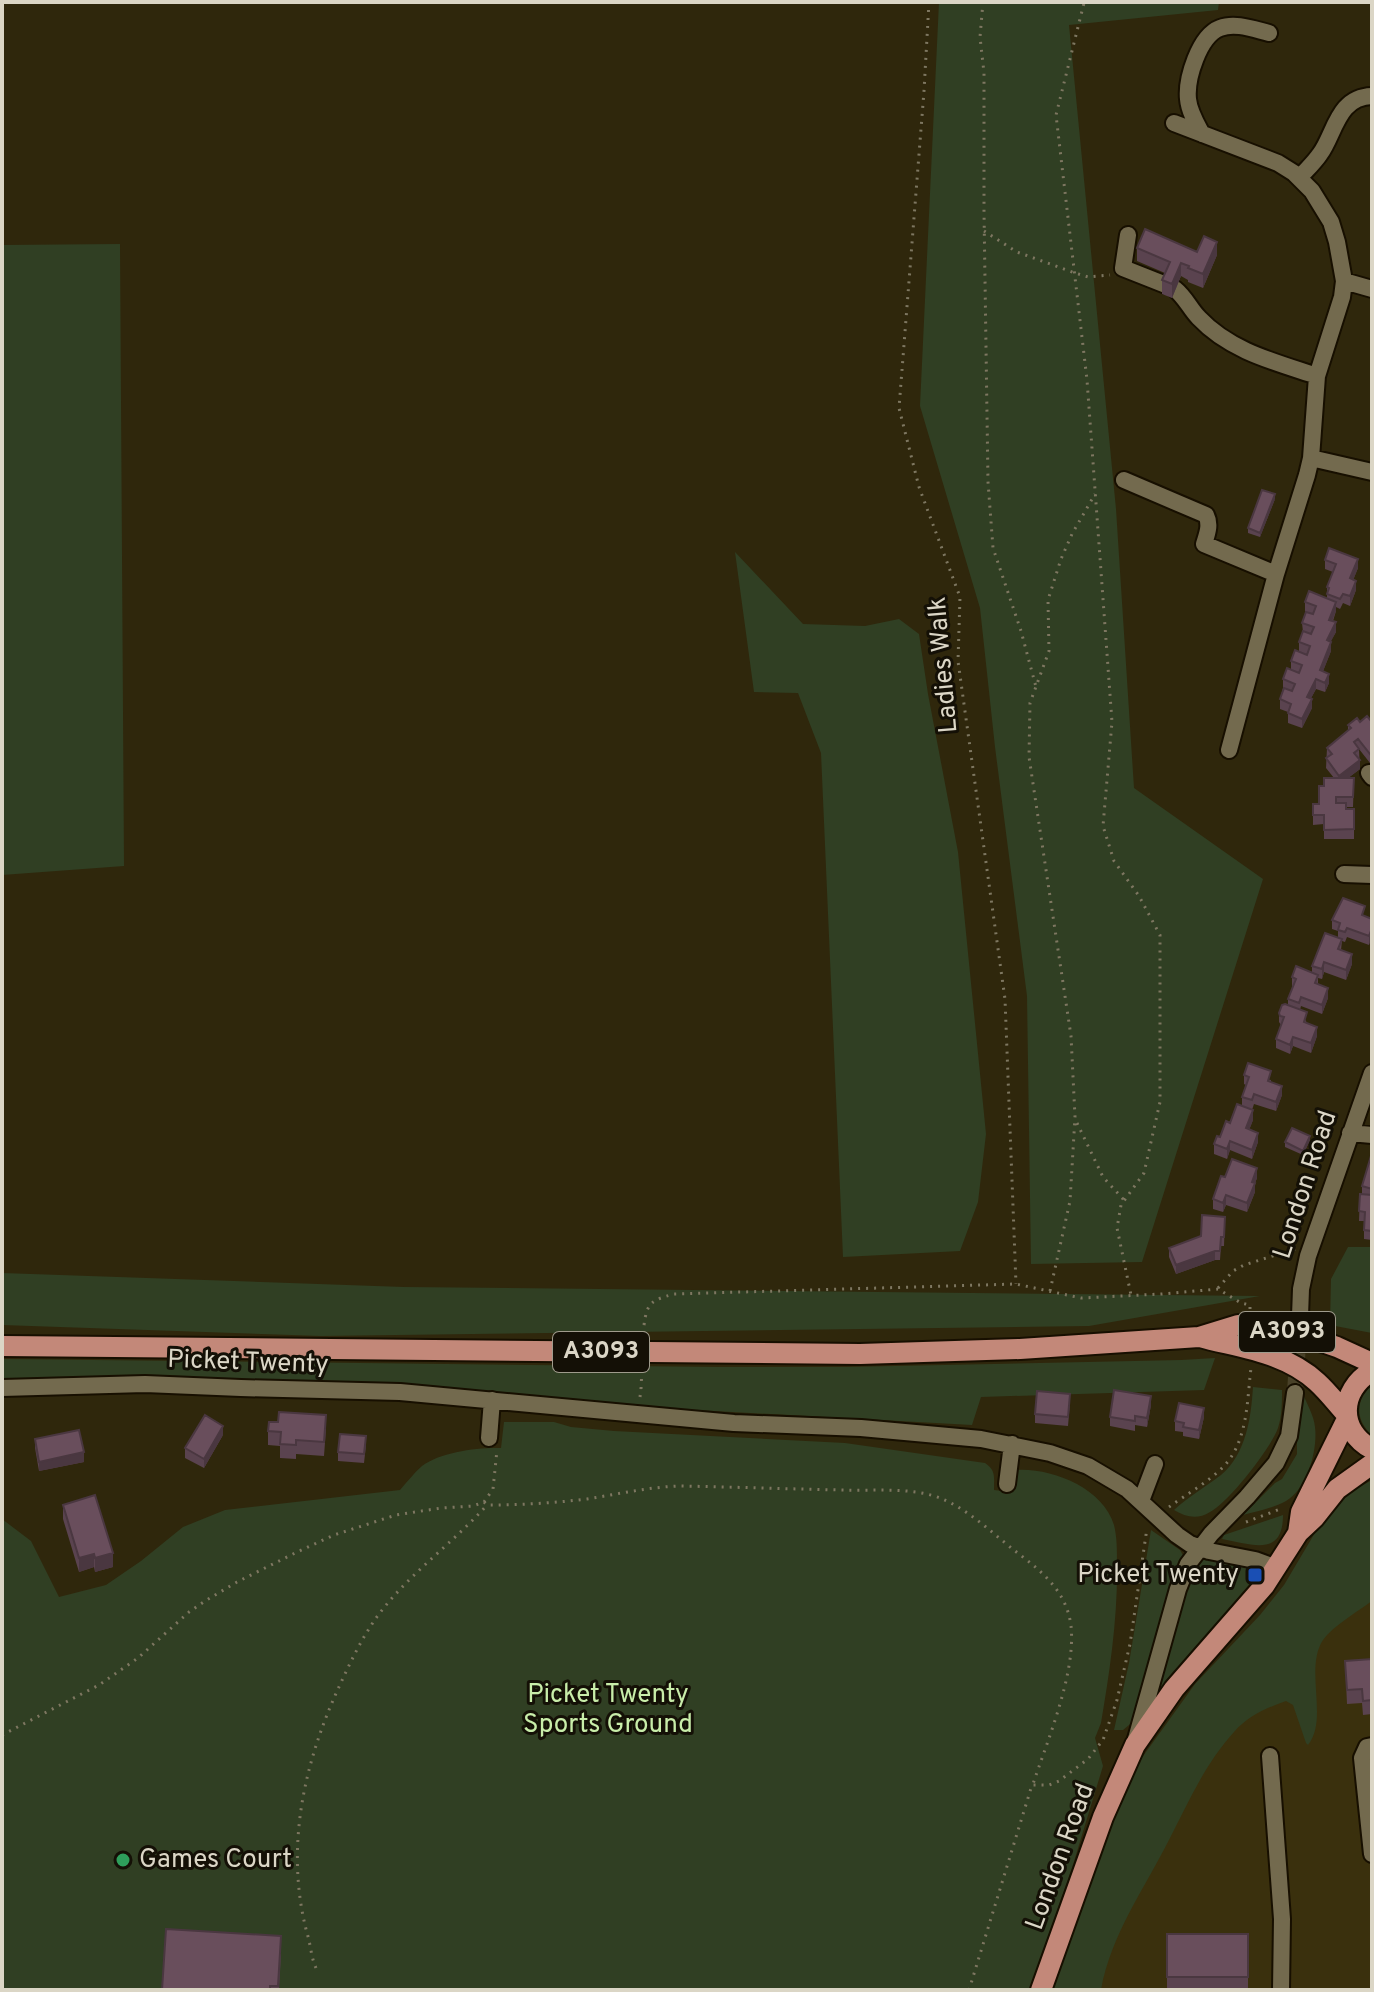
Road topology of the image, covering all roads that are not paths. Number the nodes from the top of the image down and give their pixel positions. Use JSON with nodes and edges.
{"nodes":[{"id":1,"x":1269,"y":33,"type":"dead end"},
{"id":2,"x":1372,"y":96,"type":"edge"},
{"id":3,"x":1174,"y":123,"type":"dead end"},
{"id":4,"x":1202,"y":134,"type":"junction"},
{"id":5,"x":1299,"y":178,"type":"junction"},
{"id":6,"x":1128,"y":235,"type":"dead end"},
{"id":7,"x":1344,"y":281,"type":"junction"},
{"id":8,"x":1372,"y":289,"type":"edge"},
{"id":9,"x":1317,"y":376,"type":"junction"},
{"id":10,"x":1311,"y":458,"type":"junction"},
{"id":11,"x":1372,"y":472,"type":"edge"},
{"id":12,"x":1124,"y":480,"type":"dead end"},
{"id":13,"x":1276,"y":574,"type":"junction"},
{"id":14,"x":1229,"y":750,"type":"dead end"},
{"id":15,"x":1344,"y":874,"type":"dead end"},
{"id":16,"x":1372,"y":875,"type":"edge"},
{"id":17,"x":1372,"y":1073,"type":"edge"},
{"id":18,"x":1350,"y":1133,"type":"junction"},
{"id":19,"x":1372,"y":1135,"type":"edge"},
{"id":20,"x":1300,"y":1316,"type":"tunnel mouth"},
{"id":21,"x":1199,"y":1337,"type":"junction"},
{"id":22,"x":2,"y":1346,"type":"edge"},
{"id":23,"x":1372,"y":1363,"type":"edge"},
{"id":24,"x":1372,"y":1371,"type":"edge"},
{"id":25,"x":2,"y":1388,"type":"edge"},
{"id":26,"x":1295,"y":1393,"type":"tunnel mouth"},
{"id":27,"x":492,"y":1400,"type":"junction"},
{"id":28,"x":1347,"y":1417,"type":"junction"},
{"id":29,"x":489,"y":1438,"type":"dead end"},
{"id":30,"x":1012,"y":1444,"type":"junction"},
{"id":31,"x":1372,"y":1449,"type":"edge"},
{"id":32,"x":1155,"y":1464,"type":"dead end"},
{"id":33,"x":1372,"y":1464,"type":"edge"},
{"id":34,"x":1007,"y":1484,"type":"dead end"},
{"id":35,"x":1141,"y":1501,"type":"junction"},
{"id":36,"x":1298,"y":1533,"type":"junction"},
{"id":37,"x":1199,"y":1548,"type":"junction"},
{"id":38,"x":1277,"y":1568,"type":"junction"},
{"id":39,"x":1135,"y":1745,"type":"junction"},
{"id":40,"x":1372,"y":1746,"type":"edge"},
{"id":41,"x":1270,"y":1756,"type":"dead end"},
{"id":42,"x":1372,"y":1854,"type":"edge"},
{"id":43,"x":1041,"y":1990,"type":"edge"},
{"id":44,"x":1281,"y":1990,"type":"edge"}],
"edges":[{"from":1,"to":4,"type":"street"},
{"from":2,"to":5,"type":"street"},
{"from":3,"to":4,"type":"street"},
{"from":4,"to":5,"type":"street"},
{"from":5,"to":7,"type":"street"},
{"from":6,"to":9,"type":"street"},
{"from":7,"to":8,"type":"street"},
{"from":7,"to":9,"type":"street"},
{"from":9,"to":10,"type":"street"},
{"from":10,"to":11,"type":"street"},
{"from":10,"to":13,"type":"street"},
{"from":12,"to":13,"type":"street"},
{"from":13,"to":14,"type":"street"},
{"from":15,"to":16,"type":"street"},
{"from":17,"to":18,"type":"street","name":"London Road"},
{"from":18,"to":19,"type":"street"},
{"from":18,"to":20,"type":"street","name":"London Road"},
{"from":21,"to":22,"type":"main road","number":"A3093"},
{"from":21,"to":23,"type":"main road","number":"A3093"},
{"from":21,"to":28,"type":"main road","number":"A3093"},
{"from":24,"to":28,"type":"main road","name":"London Road"},
{"from":25,"to":27,"type":"street","name":"Picket Twenty"},
{"from":26,"to":37,"type":"street","name":"London Road"},
{"from":27,"to":29,"type":"street"},
{"from":27,"to":30,"type":"street","name":"Picket Twenty"},
{"from":28,"to":31,"type":"main road"},
{"from":28,"to":36,"type":"main road","name":"London Road"},
{"from":30,"to":34,"type":"street"},
{"from":30,"to":35,"type":"street","name":"Picket Twenty"},
{"from":32,"to":35,"type":"street"},
{"from":33,"to":36,"type":"main road","name":"London Road"},
{"from":35,"to":37,"type":"street","name":"Picket Twenty"},
{"from":36,"to":38,"type":"main road","name":"London Road"},
{"from":37,"to":38,"type":"street","name":"Picket Twenty"},
{"from":37,"to":39,"type":"street","name":"London Road"},
{"from":38,"to":39,"type":"main road","name":"London Road"},
{"from":39,"to":43,"type":"main road","name":"London Road"},
{"from":40,"to":42,"type":"street"},
{"from":41,"to":44,"type":"street"}]}
